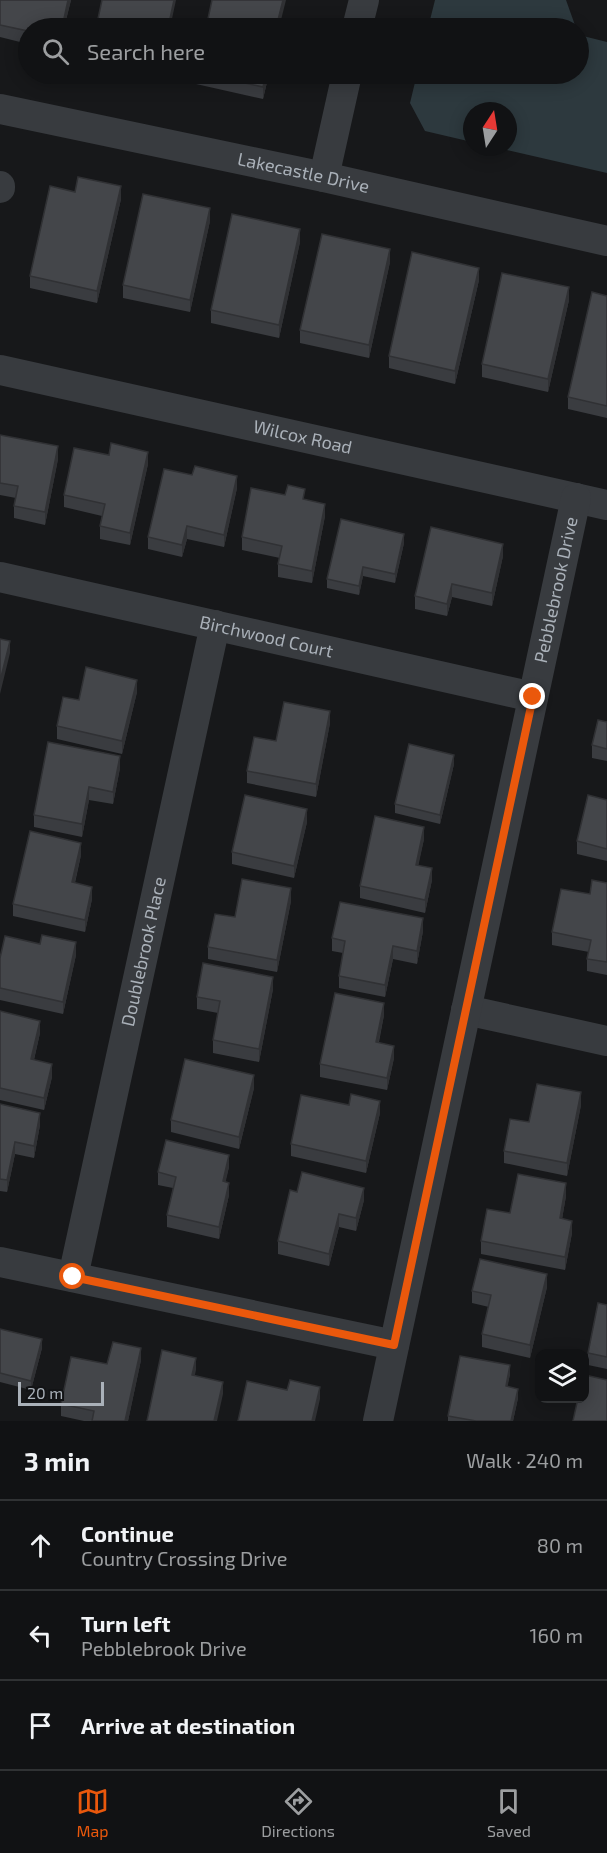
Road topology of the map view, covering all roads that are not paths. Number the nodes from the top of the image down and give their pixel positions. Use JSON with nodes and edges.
{"nodes":[{"id":1,"x":364,"y":0,"type":"edge"},
{"id":2,"x":360,"y":18,"type":"edge"},
{"id":3,"x":345,"y":84,"type":"edge"},
{"id":4,"x":0,"y":109,"type":"edge"},
{"id":5,"x":324,"y":177,"type":"junction"},
{"id":6,"x":607,"y":241,"type":"edge"},
{"id":7,"x":0,"y":369,"type":"edge"},
{"id":8,"x":576,"y":498,"type":"junction"},
{"id":9,"x":607,"y":505,"type":"edge"},
{"id":10,"x":0,"y":577,"type":"edge"},
{"id":11,"x":215,"y":625,"type":"junction"},
{"id":12,"x":533,"y":697,"type":"junction"},
{"id":13,"x":466,"y":1010,"type":"junction"},
{"id":14,"x":607,"y":1041,"type":"edge"},
{"id":15,"x":0,"y":1262,"type":"edge"},
{"id":16,"x":73,"y":1277,"type":"junction"},
{"id":17,"x":394,"y":1345,"type":"junction"},
{"id":18,"x":378,"y":1421,"type":"edge"}],
"edges":[{"from":1,"to":2,"type":"street"},
{"from":3,"to":5,"type":"street"},
{"from":4,"to":5,"type":"street","name":"Lakecastle Drive"},
{"from":5,"to":6,"type":"street","name":"Lakecastle Drive"},
{"from":7,"to":8,"type":"street","name":"Wilcox Road"},
{"from":8,"to":9,"type":"street","name":"Wilcox Road"},
{"from":8,"to":12,"type":"street","name":"Pebblebrook Drive"},
{"from":10,"to":11,"type":"street","name":"Birchwood Court"},
{"from":11,"to":12,"type":"street","name":"Birchwood Court"},
{"from":11,"to":16,"type":"street","name":"Doublebrook Place"},
{"from":12,"to":13,"type":"street","name":"Pebblebrook Drive"},
{"from":13,"to":14,"type":"street"},
{"from":13,"to":17,"type":"street","name":"Pebblebrook Drive"},
{"from":15,"to":16,"type":"street"},
{"from":16,"to":17,"type":"street"},
{"from":17,"to":18,"type":"street","name":"Pebblebrook Drive"}]}
